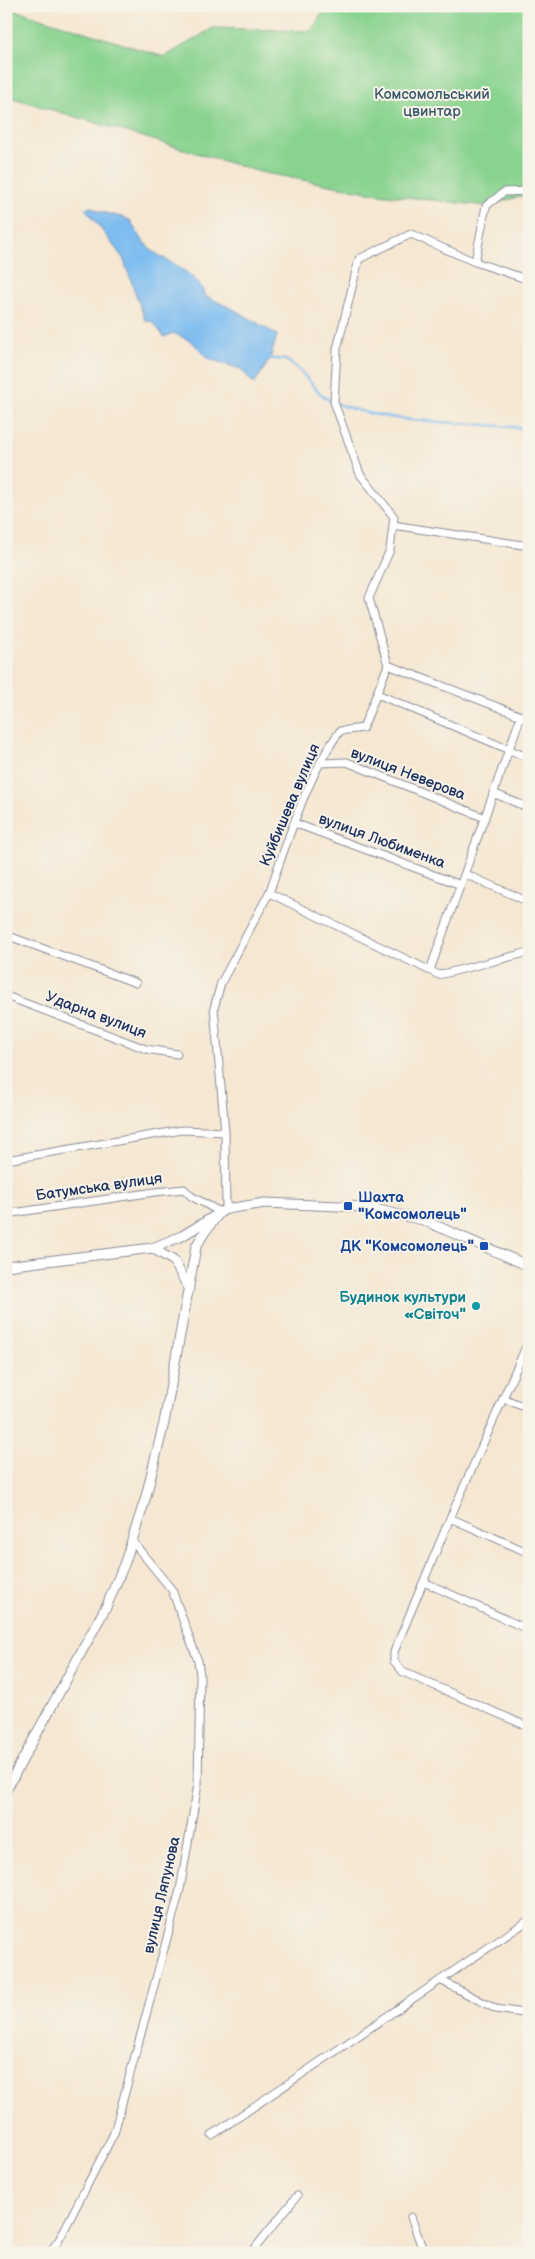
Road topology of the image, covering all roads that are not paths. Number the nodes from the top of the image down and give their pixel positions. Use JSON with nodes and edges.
{"nodes":[{"id":1,"x":529,"y":190,"type":"edge"},
{"id":2,"x":475,"y":262,"type":"junction"},
{"id":3,"x":529,"y":280,"type":"edge"},
{"id":4,"x":393,"y":525,"type":"junction"},
{"id":5,"x":529,"y":546,"type":"edge"},
{"id":6,"x":388,"y":665,"type":"junction"},
{"id":7,"x":376,"y":694,"type":"junction"},
{"id":8,"x":520,"y":716,"type":"junction"},
{"id":9,"x":529,"y":719,"type":"edge"},
{"id":10,"x":509,"y":750,"type":"junction"},
{"id":11,"x":529,"y":758,"type":"edge"},
{"id":12,"x":321,"y":763,"type":"junction"},
{"id":13,"x":493,"y":793,"type":"junction"},
{"id":14,"x":529,"y":808,"type":"edge"},
{"id":15,"x":485,"y":818,"type":"junction"},
{"id":16,"x":294,"y":823,"type":"junction"},
{"id":17,"x":465,"y":874,"type":"junction"},
{"id":18,"x":461,"y":885,"type":"junction"},
{"id":19,"x":269,"y":893,"type":"junction"},
{"id":20,"x":529,"y":902,"type":"edge"},
{"id":21,"x":6,"y":935,"type":"edge"},
{"id":22,"x":529,"y":952,"type":"edge"},
{"id":23,"x":430,"y":970,"type":"junction"},
{"id":24,"x":136,"y":983,"type":"dead end"},
{"id":25,"x":6,"y":996,"type":"edge"},
{"id":26,"x":177,"y":1054,"type":"dead end"},
{"id":27,"x":225,"y":1132,"type":"junction"},
{"id":28,"x":6,"y":1160,"type":"edge"},
{"id":29,"x":223,"y":1211,"type":"junction"},
{"id":30,"x":6,"y":1214,"type":"edge"},
{"id":31,"x":152,"y":1248,"type":"junction"},
{"id":32,"x":6,"y":1266,"type":"edge"},
{"id":33,"x":529,"y":1266,"type":"edge"},
{"id":34,"x":189,"y":1289,"type":"junction"},
{"id":35,"x":529,"y":1340,"type":"edge"},
{"id":36,"x":503,"y":1398,"type":"junction"},
{"id":37,"x":529,"y":1409,"type":"edge"},
{"id":38,"x":450,"y":1518,"type":"junction"},
{"id":39,"x":132,"y":1541,"type":"junction"},
{"id":40,"x":529,"y":1553,"type":"edge"},
{"id":41,"x":424,"y":1582,"type":"junction"},
{"id":42,"x":529,"y":1630,"type":"edge"},
{"id":43,"x":529,"y":1727,"type":"edge"},
{"id":44,"x":6,"y":1790,"type":"edge"},
{"id":45,"x":529,"y":1920,"type":"edge"},
{"id":46,"x":440,"y":1980,"type":"junction"},
{"id":47,"x":529,"y":2014,"type":"edge"},
{"id":48,"x":212,"y":2135,"type":"dead end"},
{"id":49,"x":297,"y":2196,"type":"dead end"},
{"id":50,"x":411,"y":2217,"type":"dead end"},
{"id":51,"x":49,"y":2253,"type":"edge"},
{"id":52,"x":251,"y":2253,"type":"edge"},
{"id":53,"x":424,"y":2253,"type":"edge"}],
"edges":[{"from":1,"to":2,"type":"street"},
{"from":2,"to":3,"type":"street"},
{"from":2,"to":4,"type":"street"},
{"from":4,"to":5,"type":"street"},
{"from":4,"to":6,"type":"street"},
{"from":6,"to":7,"type":"street","name":"Куйбишева вулиця"},
{"from":6,"to":8,"type":"street"},
{"from":7,"to":10,"type":"street"},
{"from":7,"to":12,"type":"street","name":"Куйбишева вулиця"},
{"from":8,"to":9,"type":"street"},
{"from":8,"to":10,"type":"street"},
{"from":10,"to":11,"type":"street"},
{"from":10,"to":13,"type":"street"},
{"from":12,"to":15,"type":"street","name":"вулиця Неверова"},
{"from":12,"to":16,"type":"street","name":"Куйбишева вулиця"},
{"from":13,"to":14,"type":"street"},
{"from":13,"to":15,"type":"street"},
{"from":15,"to":17,"type":"street"},
{"from":16,"to":18,"type":"street","name":"вулиця Любименка"},
{"from":16,"to":19,"type":"street","name":"Куйбишева вулиця"},
{"from":17,"to":18,"type":"street"},
{"from":17,"to":20,"type":"street"},
{"from":18,"to":23,"type":"street"},
{"from":19,"to":23,"type":"street"},
{"from":19,"to":27,"type":"street","name":"Куйбишева вулиця"},
{"from":21,"to":24,"type":"street"},
{"from":22,"to":23,"type":"street"},
{"from":25,"to":26,"type":"street","name":"Ударна вулиця"},
{"from":27,"to":28,"type":"street"},
{"from":27,"to":29,"type":"street","name":"Куйбишева вулиця"},
{"from":29,"to":30,"type":"street","name":"Батумська вулиця"},
{"from":29,"to":31,"type":"street"},
{"from":29,"to":33,"type":"street"},
{"from":29,"to":34,"type":"street"},
{"from":31,"to":32,"type":"street"},
{"from":31,"to":34,"type":"street"},
{"from":34,"to":39,"type":"street"},
{"from":35,"to":36,"type":"street"},
{"from":36,"to":37,"type":"street"},
{"from":36,"to":38,"type":"street"},
{"from":38,"to":40,"type":"street"},
{"from":38,"to":41,"type":"street"},
{"from":39,"to":44,"type":"street"},
{"from":39,"to":51,"type":"street","name":"вулиця Ляпунова"},
{"from":41,"to":42,"type":"street"},
{"from":41,"to":43,"type":"street"},
{"from":45,"to":46,"type":"street"},
{"from":46,"to":47,"type":"street"},
{"from":46,"to":48,"type":"street"},
{"from":49,"to":52,"type":"street"},
{"from":50,"to":53,"type":"street"}]}
